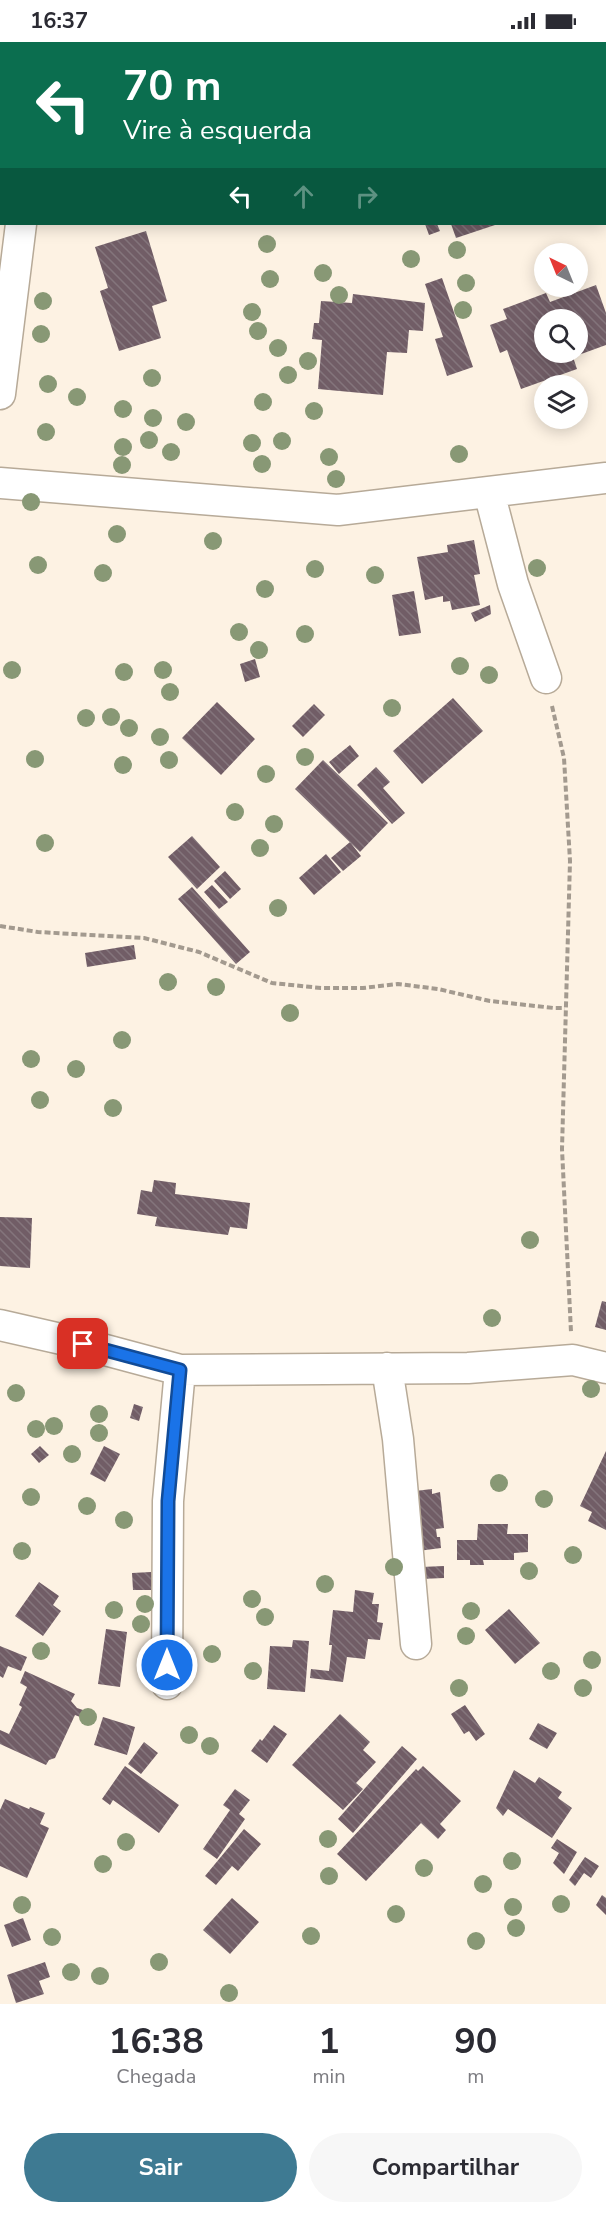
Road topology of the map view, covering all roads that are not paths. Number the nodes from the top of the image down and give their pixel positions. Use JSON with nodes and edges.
{"nodes":[{"id":1,"x":20,"y":225,"type":"edge"},
{"id":2,"x":21,"y":225,"type":"edge"},
{"id":3,"x":0,"y":250,"type":"edge"},
{"id":4,"x":0,"y":394,"type":"edge"},
{"id":5,"x":606,"y":478,"type":"edge"},
{"id":6,"x":0,"y":483,"type":"edge"},
{"id":7,"x":489,"y":492,"type":"junction"},
{"id":8,"x":546,"y":678,"type":"road end"},
{"id":9,"x":0,"y":1325,"type":"edge"},
{"id":10,"x":387,"y":1368,"type":"junction"},
{"id":11,"x":606,"y":1368,"type":"edge"},
{"id":12,"x":180,"y":1370,"type":"junction"},
{"id":13,"x":416,"y":1644,"type":"dead end"},
{"id":14,"x":167,"y":1684,"type":"dead end"}],
"edges":[{"from":1,"to":3,"type":"street"},
{"from":2,"to":4,"type":"street"},
{"from":5,"to":7,"type":"street"},
{"from":6,"to":7,"type":"street"},
{"from":7,"to":8,"type":"street"},
{"from":9,"to":12,"type":"street"},
{"from":10,"to":11,"type":"street"},
{"from":10,"to":12,"type":"street"},
{"from":10,"to":13,"type":"street"},
{"from":12,"to":14,"type":"street"}]}
